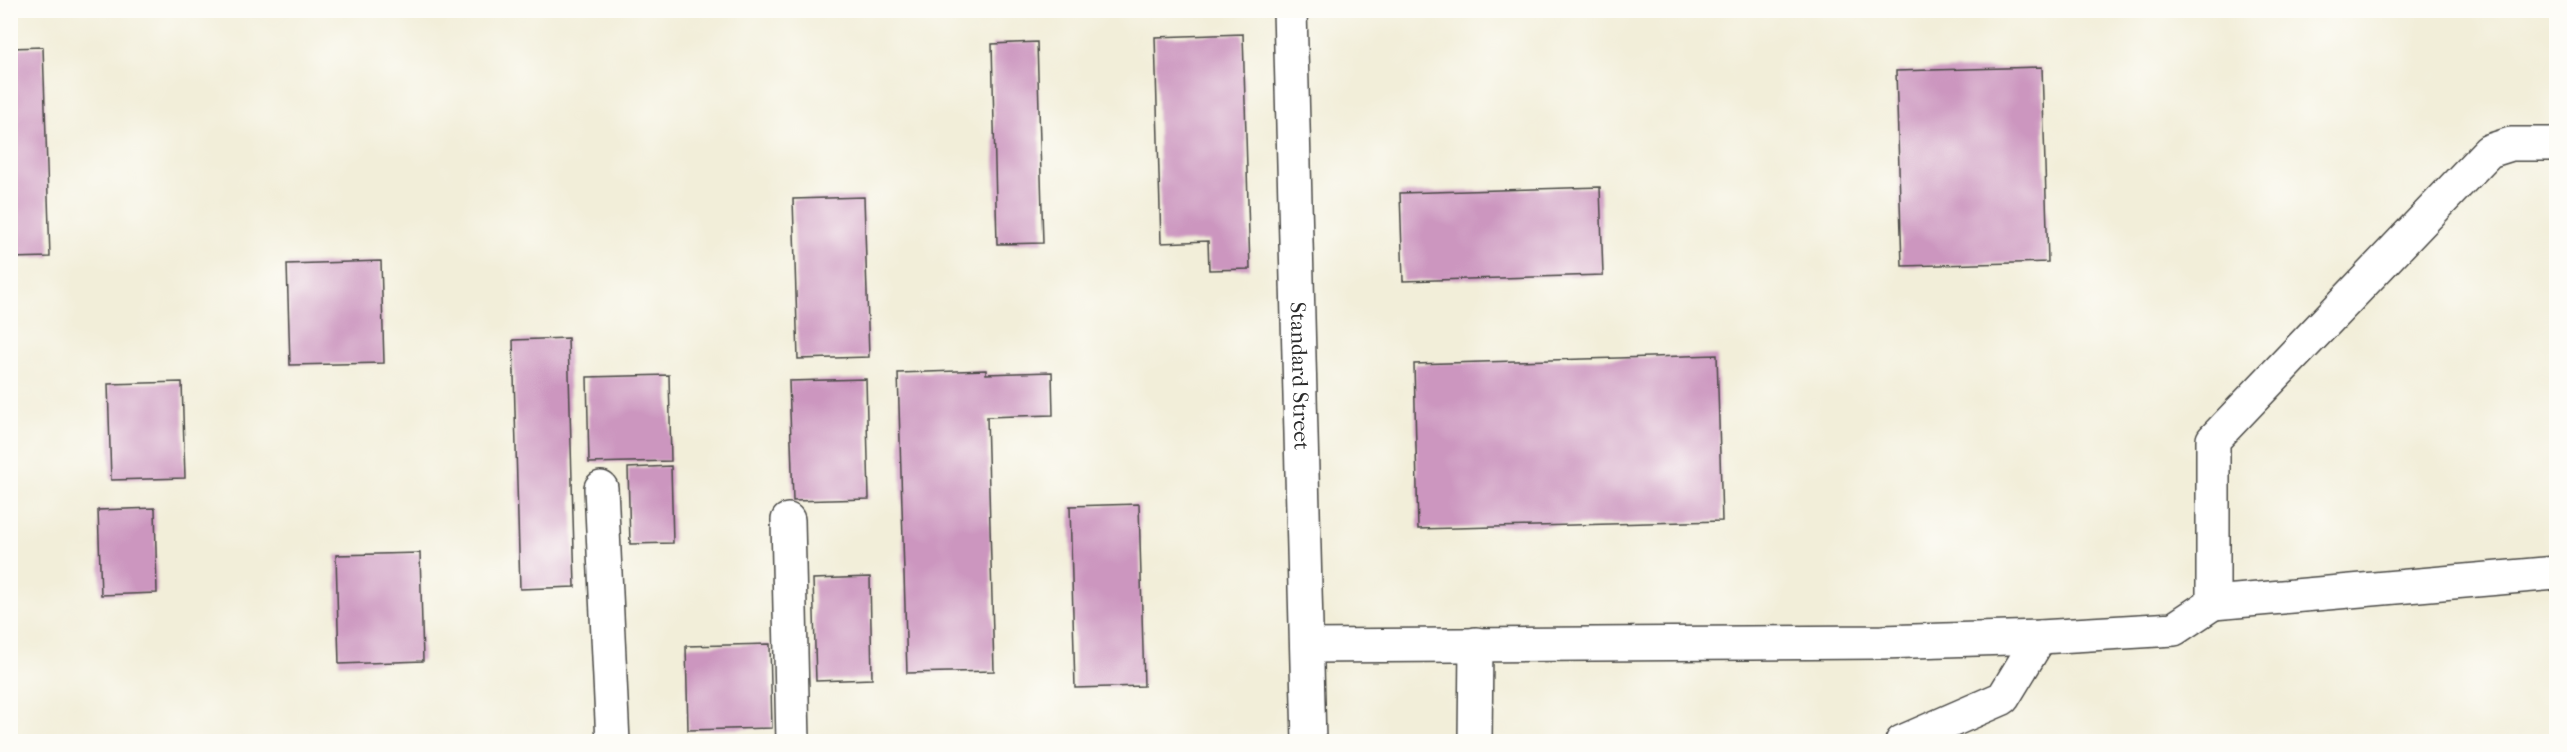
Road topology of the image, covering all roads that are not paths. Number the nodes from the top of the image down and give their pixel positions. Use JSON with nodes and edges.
{"nodes":[{"id":1,"x":1290,"y":10,"type":"edge"},
{"id":2,"x":2556,"y":144,"type":"edge"},
{"id":3,"x":601,"y":488,"type":"dead end"},
{"id":4,"x":788,"y":520,"type":"dead end"},
{"id":5,"x":2556,"y":573,"type":"edge"},
{"id":6,"x":2213,"y":603,"type":"junction"},
{"id":7,"x":2040,"y":637,"type":"junction"},
{"id":8,"x":1476,"y":644,"type":"junction"},
{"id":9,"x":1307,"y":646,"type":"junction"},
{"id":10,"x":613,"y":741,"type":"edge"},
{"id":11,"x":793,"y":741,"type":"edge"},
{"id":12,"x":1309,"y":741,"type":"edge"},
{"id":13,"x":1475,"y":741,"type":"edge"},
{"id":14,"x":1902,"y":741,"type":"edge"}],
"edges":[{"from":1,"to":9,"type":"street","name":"Standard Street"},
{"from":2,"to":6,"type":"street"},
{"from":3,"to":10,"type":"street"},
{"from":4,"to":11,"type":"street"},
{"from":5,"to":6,"type":"street"},
{"from":6,"to":7,"type":"street"},
{"from":7,"to":8,"type":"street"},
{"from":7,"to":14,"type":"street"},
{"from":8,"to":9,"type":"street"},
{"from":8,"to":13,"type":"street"},
{"from":9,"to":12,"type":"street","name":"Standard Street"}]}
